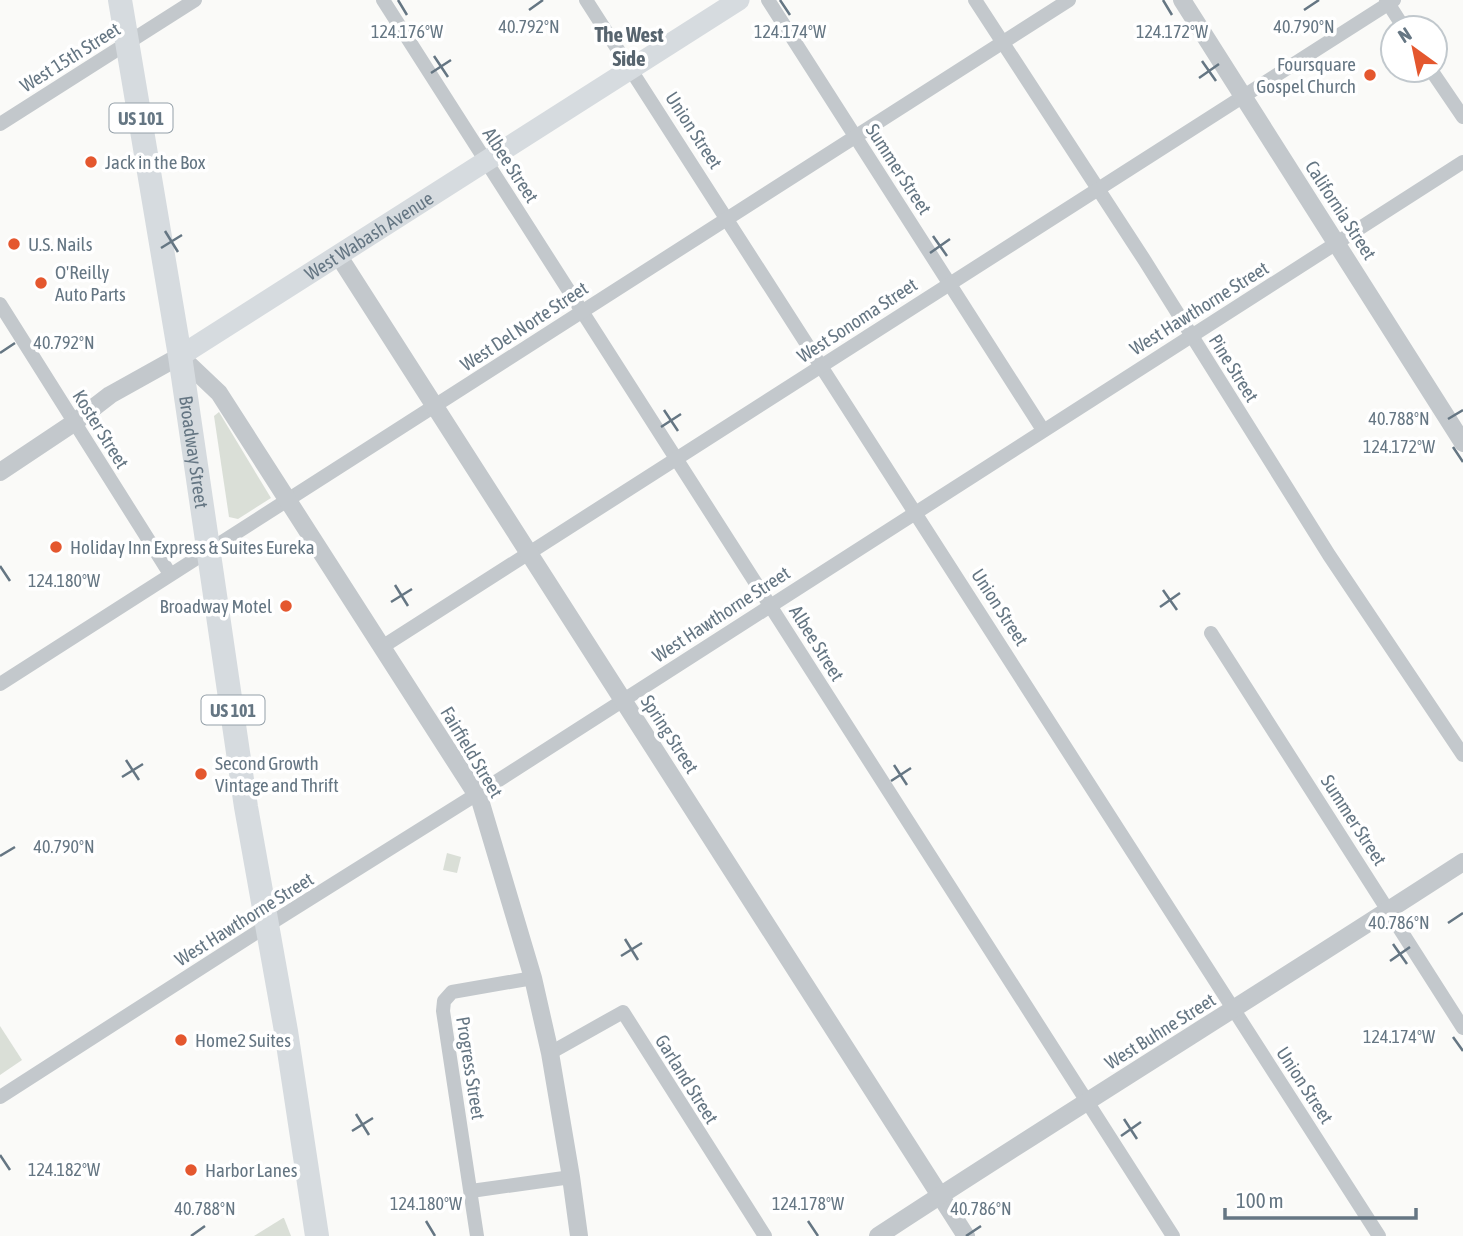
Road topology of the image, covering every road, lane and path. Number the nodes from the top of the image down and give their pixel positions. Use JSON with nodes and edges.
{"nodes":[{"id":1,"x":120,"y":0,"type":"edge"},
{"id":2,"x":195,"y":0,"type":"edge"},
{"id":3,"x":383,"y":0,"type":"edge"},
{"id":4,"x":586,"y":0,"type":"edge"},
{"id":5,"x":739,"y":0,"type":"edge"},
{"id":6,"x":768,"y":0,"type":"edge"},
{"id":7,"x":975,"y":0,"type":"edge"},
{"id":8,"x":1069,"y":0,"type":"edge"},
{"id":9,"x":1182,"y":0,"type":"edge"},
{"id":10,"x":1389,"y":1,"type":"edge"},
{"id":11,"x":1002,"y":43,"type":"junction"},
{"id":12,"x":128,"y":44,"type":"junction"},
{"id":13,"x":632,"y":69,"type":"junction"},
{"id":14,"x":1441,"y":84,"type":"edge"},
{"id":15,"x":1243,"y":97,"type":"junction"},
{"id":16,"x":1463,"y":117,"type":"edge"},
{"id":17,"x":0,"y":124,"type":"edge"},
{"id":18,"x":855,"y":137,"type":"junction"},
{"id":19,"x":1463,"y":162,"type":"edge"},
{"id":20,"x":486,"y":163,"type":"junction"},
{"id":21,"x":1098,"y":189,"type":"junction"},
{"id":22,"x":728,"y":219,"type":"junction"},
{"id":23,"x":1337,"y":243,"type":"junction"},
{"id":24,"x":338,"y":256,"type":"junction"},
{"id":25,"x":949,"y":284,"type":"junction"},
{"id":26,"x":0,"y":304,"type":"edge"},
{"id":27,"x":582,"y":312,"type":"junction"},
{"id":28,"x":1191,"y":336,"type":"junction"},
{"id":29,"x":180,"y":356,"type":"junction"},
{"id":30,"x":822,"y":366,"type":"junction"},
{"id":31,"x":434,"y":406,"type":"junction"},
{"id":32,"x":75,"y":422,"type":"junction"},
{"id":33,"x":1043,"y":430,"type":"junction"},
{"id":34,"x":1463,"y":443,"type":"edge"},
{"id":35,"x":676,"y":459,"type":"junction"},
{"id":36,"x":0,"y":472,"type":"edge"},
{"id":37,"x":287,"y":501,"type":"junction"},
{"id":38,"x":915,"y":512,"type":"junction"},
{"id":39,"x":209,"y":549,"type":"junction"},
{"id":40,"x":528,"y":554,"type":"junction"},
{"id":41,"x":170,"y":574,"type":"junction"},
{"id":42,"x":771,"y":605,"type":"junction"},
{"id":43,"x":1211,"y":633,"type":"dead end"},
{"id":44,"x":382,"y":647,"type":"junction"},
{"id":45,"x":0,"y":684,"type":"edge"},
{"id":46,"x":623,"y":700,"type":"junction"},
{"id":47,"x":1463,"y":755,"type":"edge"},
{"id":48,"x":477,"y":794,"type":"junction"},
{"id":49,"x":1463,"y":862,"type":"edge"},
{"id":50,"x":1389,"y":910,"type":"junction"},
{"id":51,"x":268,"y":925,"type":"junction"},
{"id":52,"x":533,"y":978,"type":"junction"},
{"id":53,"x":1234,"y":1009,"type":"junction"},
{"id":54,"x":1463,"y":1028,"type":"edge"},
{"id":55,"x":550,"y":1053,"type":"junction"},
{"id":56,"x":0,"y":1097,"type":"edge"},
{"id":57,"x":1087,"y":1101,"type":"junction"},
{"id":58,"x":571,"y":1177,"type":"junction"},
{"id":59,"x":471,"y":1191,"type":"junction"},
{"id":60,"x":940,"y":1196,"type":"junction"},
{"id":61,"x":317,"y":1236,"type":"edge"},
{"id":62,"x":477,"y":1236,"type":"edge"},
{"id":63,"x":579,"y":1236,"type":"edge"},
{"id":64,"x":765,"y":1236,"type":"edge"},
{"id":65,"x":878,"y":1236,"type":"edge"},
{"id":66,"x":966,"y":1236,"type":"edge"},
{"id":67,"x":1173,"y":1236,"type":"edge"},
{"id":68,"x":1379,"y":1236,"type":"edge"}],
"edges":[{"from":1,"to":12,"type":"highway","name":"Broadway Street","number":"US 101"},
{"from":2,"to":12,"type":"street","name":"West 15th Street"},
{"from":3,"to":20,"type":"street","name":"Albee Street"},
{"from":4,"to":13,"type":"street","name":"Union Street"},
{"from":5,"to":13,"type":"main road","name":"West Wabash Avenue"},
{"from":6,"to":18,"type":"street","name":"Summer Street"},
{"from":7,"to":11,"type":"street","name":"Pine Street"},
{"from":8,"to":11,"type":"street","name":"West Del Norte Street"},
{"from":9,"to":15,"type":"street","name":"California Street"},
{"from":10,"to":15,"type":"street","name":"West Sonoma Street"},
{"from":11,"to":18,"type":"street","name":"West Del Norte Street"},
{"from":11,"to":21,"type":"street","name":"Pine Street"},
{"from":12,"to":17,"type":"street","name":"West 15th Street"},
{"from":12,"to":29,"type":"highway","name":"Broadway Street","number":"US 101"},
{"from":13,"to":20,"type":"main road","name":"West Wabash Avenue"},
{"from":13,"to":22,"type":"street","name":"Union Street"},
{"from":14,"to":16,"type":"street"},
{"from":15,"to":21,"type":"street","name":"West Sonoma Street"},
{"from":15,"to":23,"type":"street","name":"California Street"},
{"from":18,"to":22,"type":"street","name":"West Del Norte Street"},
{"from":18,"to":25,"type":"street","name":"Summer Street"},
{"from":19,"to":23,"type":"street","name":"West Hawthorne Street"},
{"from":20,"to":24,"type":"main road","name":"West Wabash Avenue"},
{"from":20,"to":27,"type":"street","name":"Albee Street"},
{"from":21,"to":25,"type":"street","name":"West Sonoma Street"},
{"from":21,"to":28,"type":"street","name":"Pine Street"},
{"from":22,"to":27,"type":"street","name":"West Del Norte Street"},
{"from":22,"to":30,"type":"street","name":"Union Street"},
{"from":23,"to":28,"type":"street","name":"West Hawthorne Street"},
{"from":23,"to":34,"type":"street","name":"California Street"},
{"from":24,"to":29,"type":"main road","name":"West Wabash Avenue"},
{"from":24,"to":31,"type":"street","name":"Spring Street"},
{"from":25,"to":30,"type":"street","name":"West Sonoma Street"},
{"from":25,"to":33,"type":"street","name":"Summer Street"},
{"from":26,"to":32,"type":"street","name":"Koster Street"},
{"from":27,"to":31,"type":"street","name":"West Del Norte Street"},
{"from":27,"to":35,"type":"street","name":"Albee Street"},
{"from":28,"to":33,"type":"street","name":"West Hawthorne Street"},
{"from":28,"to":47,"type":"street","name":"Pine Street"},
{"from":29,"to":32,"type":"street","name":"West Wabash Avenue"},
{"from":29,"to":37,"type":"street","name":"Fairfield Street"},
{"from":29,"to":39,"type":"highway","name":"Broadway Street","number":"US 101"},
{"from":30,"to":35,"type":"street","name":"West Sonoma Street"},
{"from":30,"to":38,"type":"street","name":"Union Street"},
{"from":31,"to":37,"type":"street","name":"West Del Norte Street"},
{"from":31,"to":40,"type":"street","name":"Spring Street"},
{"from":32,"to":36,"type":"street","name":"West Wabash Avenue"},
{"from":32,"to":41,"type":"street","name":"Koster Street"},
{"from":33,"to":38,"type":"street","name":"West Hawthorne Street"},
{"from":35,"to":40,"type":"street","name":"West Sonoma Street"},
{"from":35,"to":42,"type":"street","name":"Albee Street"},
{"from":37,"to":39,"type":"street","name":"West Del Norte Street"},
{"from":37,"to":44,"type":"street","name":"Fairfield Street"},
{"from":38,"to":42,"type":"street","name":"West Hawthorne Street"},
{"from":38,"to":53,"type":"street","name":"Union Street"},
{"from":39,"to":41,"type":"street","name":"West Del Norte Street"},
{"from":39,"to":51,"type":"highway","name":"Broadway Street","number":"US 101"},
{"from":40,"to":44,"type":"street","name":"West Sonoma Street"},
{"from":40,"to":46,"type":"street","name":"Spring Street"},
{"from":41,"to":45,"type":"street","name":"West Del Norte Street"},
{"from":42,"to":46,"type":"street","name":"West Hawthorne Street"},
{"from":42,"to":57,"type":"street","name":"Albee Street"},
{"from":43,"to":50,"type":"street","name":"Summer Street"},
{"from":44,"to":48,"type":"street","name":"Fairfield Street"},
{"from":46,"to":48,"type":"street","name":"West Hawthorne Street"},
{"from":46,"to":60,"type":"street","name":"Spring Street"},
{"from":48,"to":51,"type":"street","name":"West Hawthorne Street"},
{"from":48,"to":52,"type":"street","name":"Fairfield Street"},
{"from":49,"to":50,"type":"street","name":"West Buhne Street"},
{"from":50,"to":53,"type":"street","name":"West Buhne Street"},
{"from":50,"to":54,"type":"street","name":"Summer Street"},
{"from":51,"to":56,"type":"street","name":"West Hawthorne Street"},
{"from":51,"to":61,"type":"highway","name":"Broadway Street","number":"US 101"},
{"from":52,"to":55,"type":"street","name":"Fairfield Street"},
{"from":52,"to":59,"type":"street","name":"Progress Street"},
{"from":53,"to":57,"type":"street","name":"West Buhne Street"},
{"from":53,"to":68,"type":"street","name":"Union Street"},
{"from":55,"to":58,"type":"street","name":"Fairfield Street"},
{"from":55,"to":64,"type":"street","name":"Garland Street"},
{"from":57,"to":60,"type":"street","name":"West Buhne Street"},
{"from":57,"to":67,"type":"street","name":"Albee Street"},
{"from":58,"to":59,"type":"street"},
{"from":58,"to":63,"type":"street","name":"Fairfield Street"},
{"from":59,"to":62,"type":"street","name":"Progress Street"},
{"from":60,"to":65,"type":"street","name":"West Buhne Street"},
{"from":60,"to":66,"type":"street","name":"Spring Street"}]}
